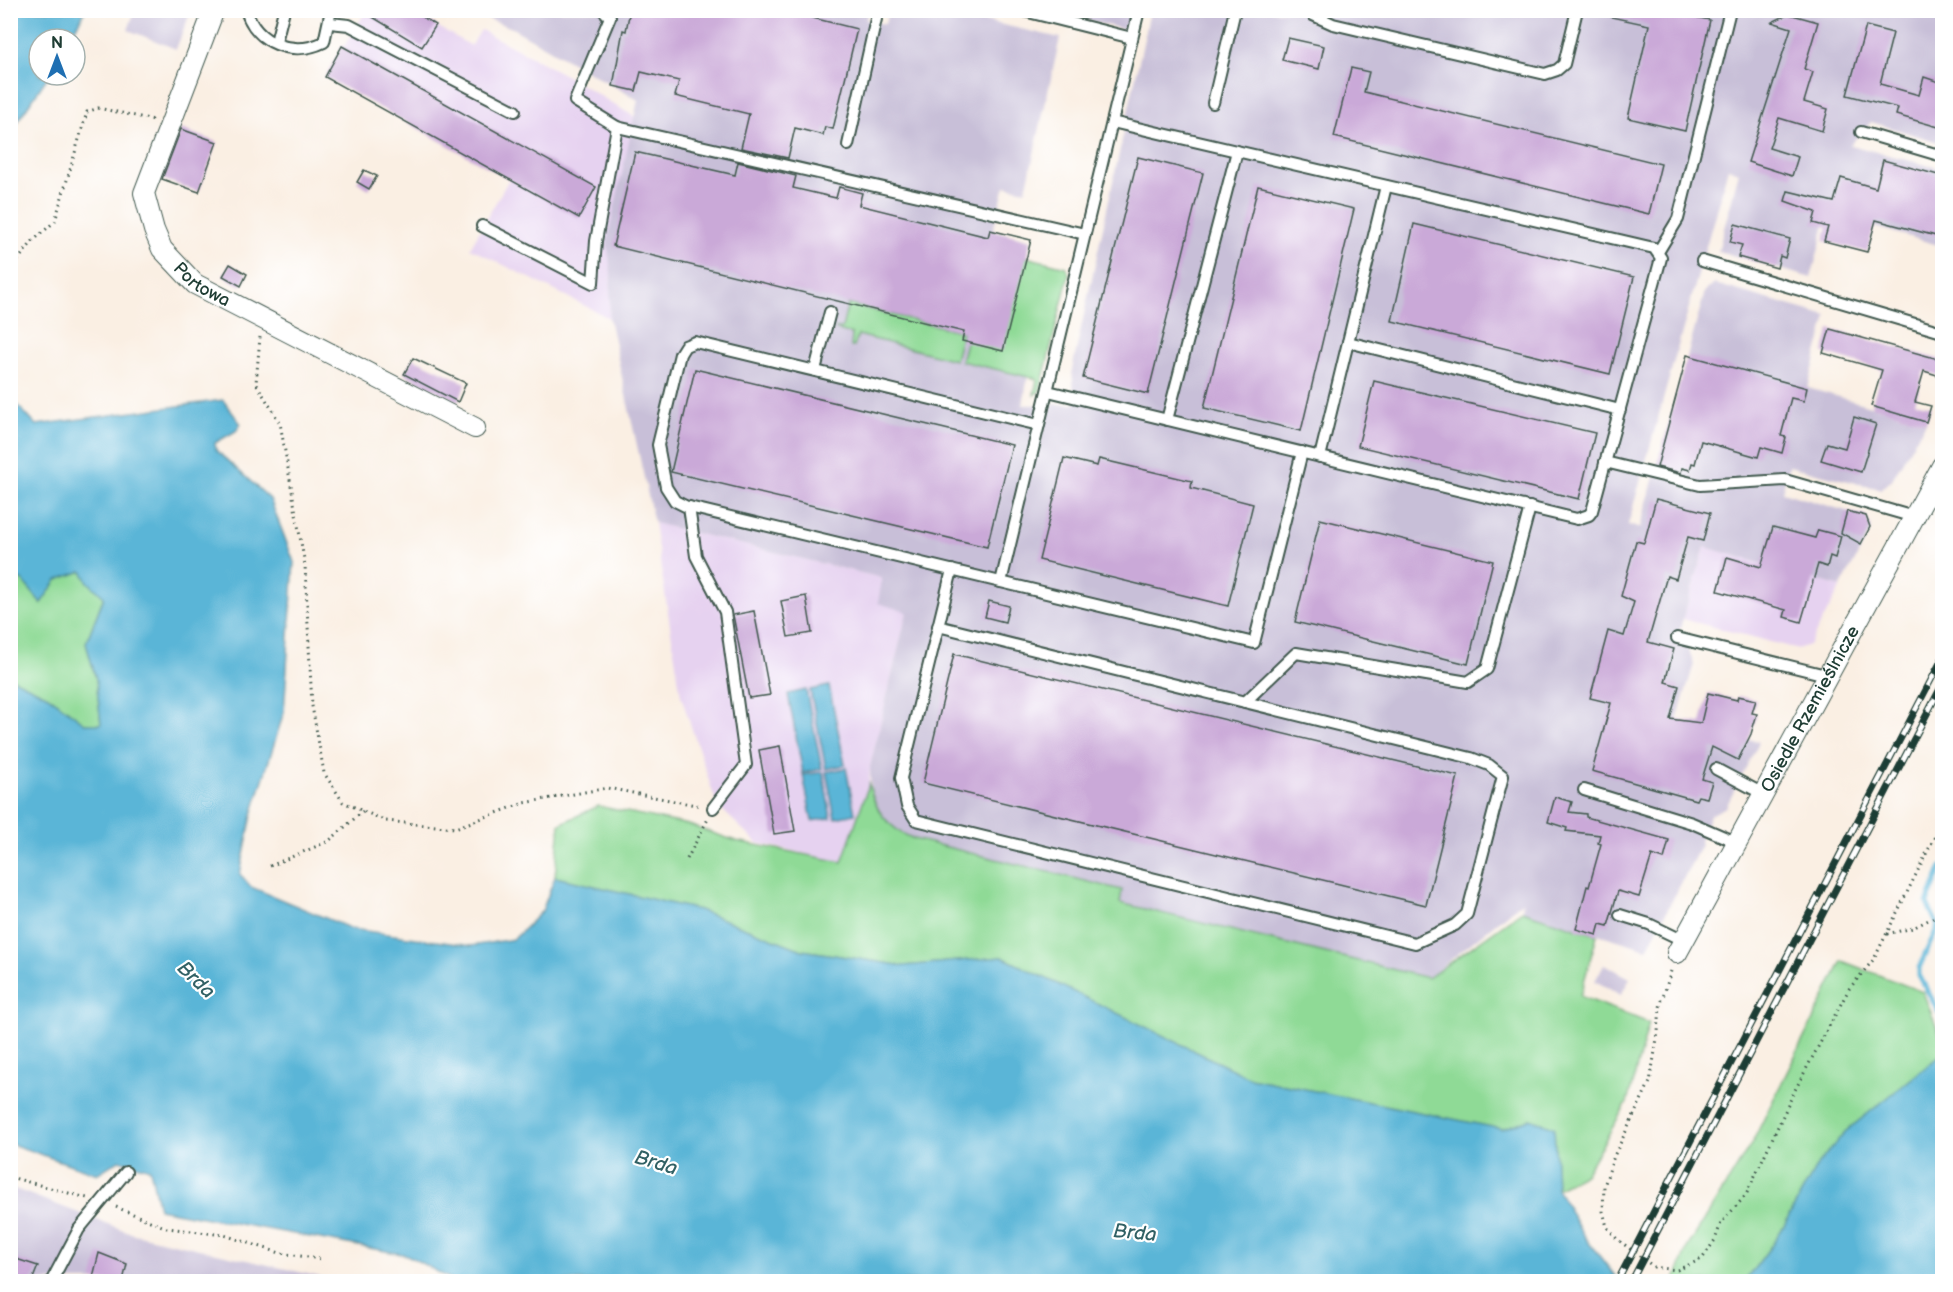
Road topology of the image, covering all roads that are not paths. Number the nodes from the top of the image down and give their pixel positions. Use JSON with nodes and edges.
{"nodes":[{"id":1,"x":214,"y":10,"type":"edge"},
{"id":2,"x":246,"y":10,"type":"edge"},
{"id":3,"x":284,"y":10,"type":"edge"},
{"id":4,"x":331,"y":10,"type":"edge"},
{"id":5,"x":603,"y":10,"type":"edge"},
{"id":6,"x":878,"y":10,"type":"edge"},
{"id":7,"x":1020,"y":10,"type":"edge"},
{"id":8,"x":1139,"y":10,"type":"edge"},
{"id":9,"x":1235,"y":10,"type":"edge"},
{"id":10,"x":1313,"y":10,"type":"edge"},
{"id":11,"x":1578,"y":10,"type":"edge"},
{"id":12,"x":1730,"y":10,"type":"edge"},
{"id":13,"x":330,"y":23,"type":"junction"},
{"id":14,"x":1132,"y":38,"type":"junction"},
{"id":15,"x":276,"y":42,"type":"junction"},
{"id":16,"x":1213,"y":103,"type":"dead end"},
{"id":17,"x":515,"y":111,"type":"dead end"},
{"id":18,"x":1112,"y":122,"type":"junction"},
{"id":19,"x":617,"y":127,"type":"junction"},
{"id":20,"x":1861,"y":132,"type":"dead end"},
{"id":21,"x":848,"y":145,"type":"dead end"},
{"id":22,"x":1237,"y":151,"type":"junction"},
{"id":23,"x":1942,"y":156,"type":"edge"},
{"id":24,"x":1386,"y":186,"type":"junction"},
{"id":25,"x":482,"y":226,"type":"dead end"},
{"id":26,"x":1085,"y":234,"type":"junction"},
{"id":27,"x":1658,"y":252,"type":"junction"},
{"id":28,"x":1702,"y":261,"type":"dead end"},
{"id":29,"x":830,"y":312,"type":"dead end"},
{"id":30,"x":1942,"y":332,"type":"edge"},
{"id":31,"x":1348,"y":342,"type":"junction"},
{"id":32,"x":815,"y":370,"type":"junction"},
{"id":33,"x":1048,"y":391,"type":"junction"},
{"id":34,"x":1620,"y":410,"type":"junction"},
{"id":35,"x":1167,"y":420,"type":"junction"},
{"id":36,"x":1039,"y":425,"type":"junction"},
{"id":37,"x":475,"y":428,"type":"dead end"},
{"id":38,"x":1302,"y":452,"type":"junction"},
{"id":39,"x":1320,"y":457,"type":"junction"},
{"id":40,"x":1605,"y":462,"type":"junction"},
{"id":41,"x":1942,"y":466,"type":"edge"},
{"id":42,"x":689,"y":507,"type":"junction"},
{"id":43,"x":1530,"y":507,"type":"junction"},
{"id":44,"x":1914,"y":517,"type":"junction"},
{"id":45,"x":951,"y":570,"type":"junction"},
{"id":46,"x":1001,"y":582,"type":"junction"},
{"id":47,"x":938,"y":626,"type":"junction"},
{"id":48,"x":1677,"y":638,"type":"dead end"},
{"id":49,"x":1830,"y":676,"type":"junction"},
{"id":50,"x":1245,"y":702,"type":"junction"},
{"id":51,"x":1716,"y":769,"type":"dead end"},
{"id":52,"x":1584,"y":789,"type":"dead end"},
{"id":53,"x":1765,"y":795,"type":"junction"},
{"id":54,"x":713,"y":808,"type":"road end"},
{"id":55,"x":1738,"y":843,"type":"junction"},
{"id":56,"x":1620,"y":915,"type":"dead end"},
{"id":57,"x":1680,"y":947,"type":"joint"},
{"id":58,"x":126,"y":1172,"type":"dead end"},
{"id":59,"x":51,"y":1281,"type":"edge"}],
"edges":[{"from":1,"to":37,"type":"street","name":"Portowa"},
{"from":2,"to":15,"type":"lane"},
{"from":3,"to":15,"type":"lane"},
{"from":4,"to":13,"type":"lane"},
{"from":5,"to":19,"type":"lane"},
{"from":6,"to":21,"type":"lane"},
{"from":7,"to":14,"type":"lane"},
{"from":8,"to":14,"type":"lane"},
{"from":9,"to":16,"type":"lane"},
{"from":10,"to":11,"type":"lane"},
{"from":12,"to":27,"type":"lane"},
{"from":13,"to":15,"type":"lane"},
{"from":13,"to":17,"type":"lane"},
{"from":14,"to":18,"type":"lane"},
{"from":18,"to":22,"type":"lane"},
{"from":18,"to":26,"type":"lane"},
{"from":19,"to":25,"type":"lane"},
{"from":19,"to":26,"type":"lane"},
{"from":20,"to":23,"type":"lane"},
{"from":22,"to":24,"type":"lane"},
{"from":22,"to":35,"type":"lane"},
{"from":24,"to":27,"type":"lane"},
{"from":24,"to":31,"type":"lane"},
{"from":26,"to":33,"type":"lane"},
{"from":27,"to":34,"type":"lane"},
{"from":28,"to":30,"type":"lane"},
{"from":29,"to":32,"type":"lane"},
{"from":31,"to":34,"type":"lane"},
{"from":31,"to":39,"type":"lane"},
{"from":32,"to":36,"type":"lane"},
{"from":32,"to":42,"type":"lane"},
{"from":33,"to":35,"type":"lane"},
{"from":33,"to":36,"type":"lane"},
{"from":34,"to":40,"type":"lane"},
{"from":35,"to":38,"type":"lane"},
{"from":36,"to":46,"type":"lane"},
{"from":38,"to":39,"type":"lane"},
{"from":38,"to":46,"type":"lane"},
{"from":39,"to":43,"type":"lane"},
{"from":40,"to":43,"type":"lane"},
{"from":40,"to":44,"type":"lane"},
{"from":41,"to":44,"type":"street","name":"Osiedle Rzemieślnicze"},
{"from":42,"to":45,"type":"lane"},
{"from":42,"to":54,"type":"lane"},
{"from":43,"to":50,"type":"lane"},
{"from":44,"to":49,"type":"street","name":"Osiedle Rzemieślnicze"},
{"from":45,"to":46,"type":"lane"},
{"from":45,"to":47,"type":"lane"},
{"from":47,"to":50,"type":"lane"},
{"from":47,"to":50,"type":"lane"},
{"from":48,"to":49,"type":"lane"},
{"from":49,"to":53,"type":"street","name":"Osiedle Rzemieślnicze"},
{"from":51,"to":53,"type":"lane"},
{"from":52,"to":55,"type":"lane"},
{"from":53,"to":55,"type":"street","name":"Osiedle Rzemieślnicze"},
{"from":55,"to":57,"type":"street","name":"Osiedle Rzemieślnicze"},
{"from":56,"to":57,"type":"lane"},
{"from":58,"to":59,"type":"lane"}]}
